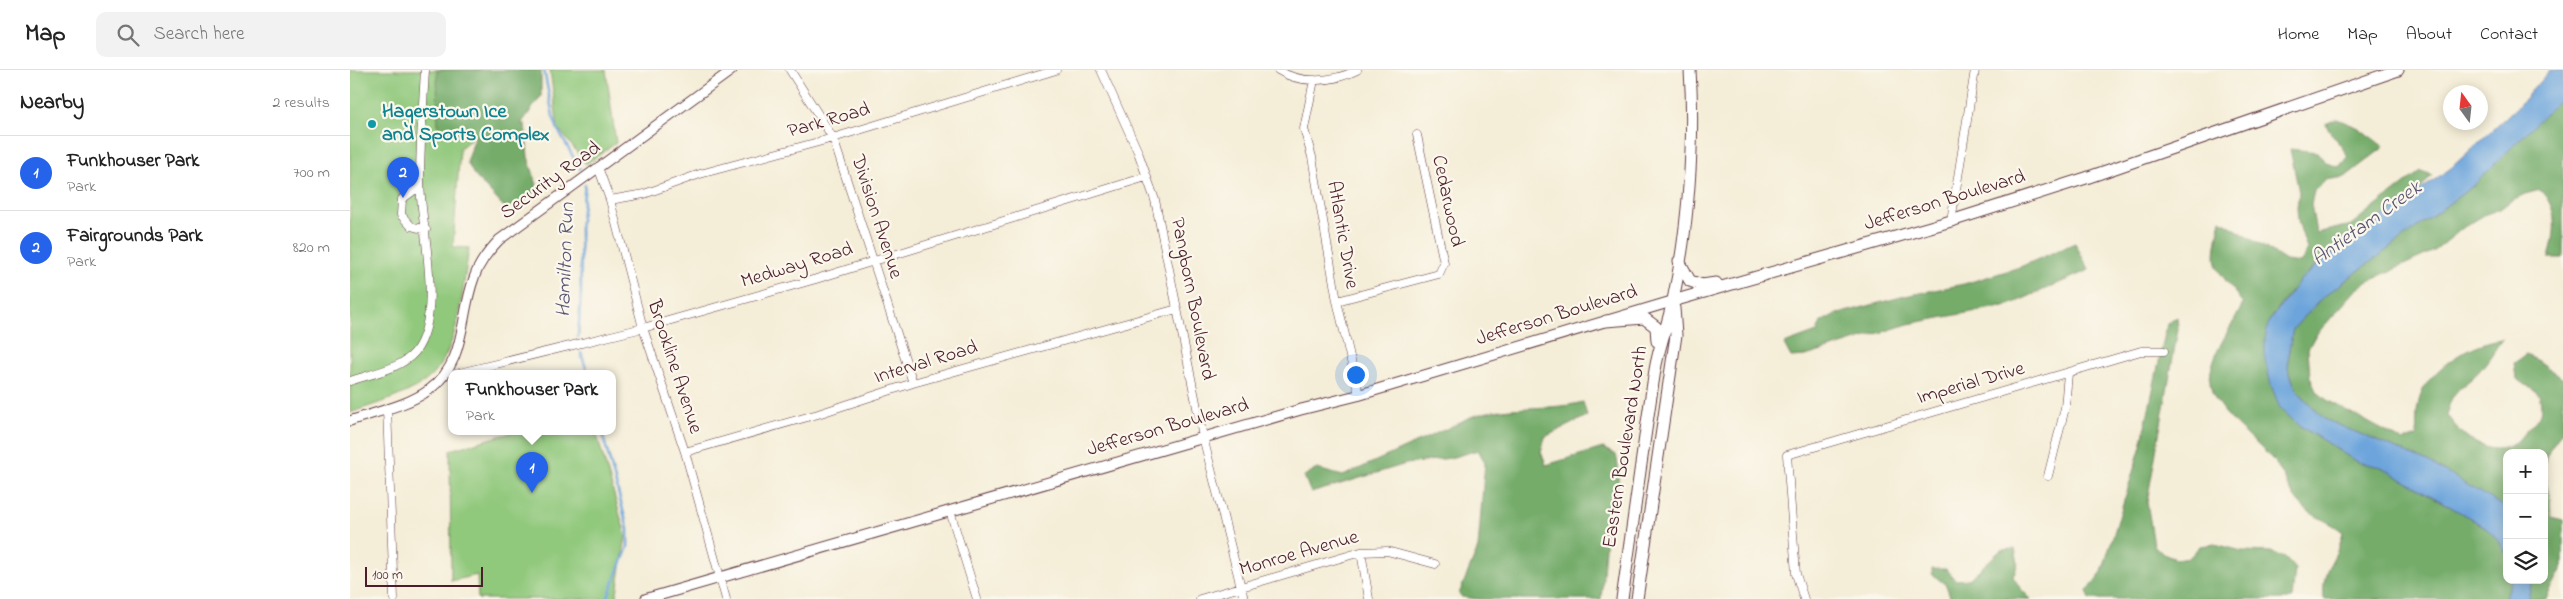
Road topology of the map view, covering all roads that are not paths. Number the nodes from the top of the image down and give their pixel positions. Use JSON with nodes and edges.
{"nodes":[{"id":1,"x":424,"y":70,"type":"edge"},
{"id":2,"x":732,"y":70,"type":"edge"},
{"id":3,"x":790,"y":70,"type":"edge"},
{"id":4,"x":1056,"y":70,"type":"edge"},
{"id":5,"x":1100,"y":70,"type":"edge"},
{"id":6,"x":1278,"y":70,"type":"edge"},
{"id":7,"x":1356,"y":70,"type":"edge"},
{"id":8,"x":1690,"y":70,"type":"edge"},
{"id":9,"x":1975,"y":70,"type":"edge"},
{"id":10,"x":2398,"y":70,"type":"edge"},
{"id":11,"x":1314,"y":80,"type":"junction"},
{"id":12,"x":1417,"y":135,"type":"dead end"},
{"id":13,"x":833,"y":138,"type":"junction"},
{"id":14,"x":598,"y":167,"type":"junction"},
{"id":15,"x":1146,"y":177,"type":"junction"},
{"id":16,"x":420,"y":186,"type":"junction"},
{"id":17,"x":610,"y":200,"type":"junction"},
{"id":18,"x":1951,"y":221,"type":"junction"},
{"id":19,"x":426,"y":230,"type":"junction"},
{"id":20,"x":874,"y":260,"type":"junction"},
{"id":21,"x":1679,"y":261,"type":"junction"},
{"id":22,"x":1754,"y":277,"type":"junction"},
{"id":23,"x":1337,"y":301,"type":"junction"},
{"id":24,"x":1673,"y":301,"type":"junction"},
{"id":25,"x":1177,"y":309,"type":"junction"},
{"id":26,"x":1606,"y":321,"type":"junction"},
{"id":27,"x":643,"y":328,"type":"junction"},
{"id":28,"x":2164,"y":351,"type":"dead end"},
{"id":29,"x":1655,"y":369,"type":"junction"},
{"id":30,"x":473,"y":370,"type":"edge"},
{"id":31,"x":2068,"y":373,"type":"junction"},
{"id":32,"x":448,"y":376,"type":"edge"},
{"id":33,"x":442,"y":377,"type":"junction"},
{"id":34,"x":350,"y":381,"type":"edge"},
{"id":35,"x":913,"y":383,"type":"junction"},
{"id":36,"x":1359,"y":395,"type":"junction"},
{"id":37,"x":387,"y":408,"type":"junction"},
{"id":38,"x":350,"y":421,"type":"edge"},
{"id":39,"x":1203,"y":438,"type":"junction"},
{"id":40,"x":684,"y":452,"type":"junction"},
{"id":41,"x":2048,"y":476,"type":"dead end"},
{"id":42,"x":950,"y":511,"type":"junction"},
{"id":43,"x":1361,"y":552,"type":"junction"},
{"id":44,"x":1435,"y":564,"type":"dead end"},
{"id":45,"x":720,"y":576,"type":"junction"},
{"id":46,"x":1243,"y":587,"type":"junction"},
{"id":47,"x":394,"y":599,"type":"edge"},
{"id":48,"x":646,"y":599,"type":"edge"},
{"id":49,"x":726,"y":599,"type":"edge"},
{"id":50,"x":977,"y":599,"type":"edge"},
{"id":51,"x":1200,"y":599,"type":"edge"},
{"id":52,"x":1244,"y":599,"type":"edge"},
{"id":53,"x":1369,"y":599,"type":"edge"},
{"id":54,"x":1622,"y":599,"type":"edge"},
{"id":55,"x":1637,"y":599,"type":"edge"},
{"id":56,"x":1804,"y":599,"type":"edge"}],
"edges":[{"from":1,"to":16,"type":"street"},
{"from":2,"to":14,"type":"street","name":"Security Road"},
{"from":3,"to":13,"type":"street","name":"Division Avenue"},
{"from":4,"to":13,"type":"street","name":"Park Road"},
{"from":5,"to":15,"type":"street","name":"Pangborn Boulevard"},
{"from":6,"to":11,"type":"street"},
{"from":7,"to":11,"type":"street"},
{"from":8,"to":21,"type":"main road","name":"Eastern Boulevard North"},
{"from":9,"to":18,"type":"street"},
{"from":10,"to":18,"type":"main road","name":"Jefferson Boulevard"},
{"from":11,"to":23,"type":"street","name":"Atlantic Drive"},
{"from":12,"to":23,"type":"street","name":"Cedarwood"},
{"from":13,"to":17,"type":"street","name":"Park Road"},
{"from":13,"to":20,"type":"street","name":"Division Avenue"},
{"from":14,"to":17,"type":"street","name":"Brookline Avenue"},
{"from":14,"to":33,"type":"street","name":"Security Road"},
{"from":15,"to":20,"type":"street","name":"Medway Road"},
{"from":15,"to":25,"type":"street","name":"Pangborn Boulevard"},
{"from":16,"to":19,"type":"street"},
{"from":16,"to":19,"type":"street"},
{"from":17,"to":27,"type":"street","name":"Brookline Avenue"},
{"from":18,"to":22,"type":"main road","name":"Jefferson Boulevard"},
{"from":19,"to":34,"type":"street"},
{"from":20,"to":27,"type":"street","name":"Medway Road"},
{"from":20,"to":35,"type":"street","name":"Division Avenue"},
{"from":21,"to":22,"type":"main road"},
{"from":21,"to":24,"type":"main road","name":"Eastern Boulevard North"},
{"from":22,"to":24,"type":"main road","name":"Jefferson Boulevard"},
{"from":23,"to":36,"type":"street","name":"Atlantic Drive"},
{"from":24,"to":26,"type":"main road","name":"Jefferson Boulevard"},
{"from":24,"to":29,"type":"main road","name":"Eastern Boulevard North"},
{"from":24,"to":55,"type":"main road","name":"Eastern Boulevard North"},
{"from":25,"to":35,"type":"street","name":"Interval Road"},
{"from":25,"to":39,"type":"street","name":"Pangborn Boulevard"},
{"from":26,"to":29,"type":"main road"},
{"from":26,"to":36,"type":"main road","name":"Jefferson Boulevard"},
{"from":27,"to":30,"type":"street","name":"Medway Road"},
{"from":27,"to":40,"type":"street","name":"Brookline Avenue"},
{"from":28,"to":31,"type":"street","name":"Imperial Drive"},
{"from":29,"to":54,"type":"main road","name":"Eastern Boulevard North"},
{"from":31,"to":41,"type":"street"},
{"from":31,"to":56,"type":"street","name":"Imperial Drive"},
{"from":32,"to":33,"type":"street","name":"Medway Road"},
{"from":33,"to":37,"type":"street","name":"Security Road"},
{"from":35,"to":40,"type":"street","name":"Interval Road"},
{"from":36,"to":39,"type":"main road","name":"Jefferson Boulevard"},
{"from":37,"to":38,"type":"street","name":"Security Road"},
{"from":37,"to":47,"type":"street"},
{"from":39,"to":42,"type":"main road","name":"Jefferson Boulevard"},
{"from":39,"to":46,"type":"street","name":"Pangborn Boulevard"},
{"from":40,"to":45,"type":"street","name":"Brookline Avenue"},
{"from":42,"to":45,"type":"main road","name":"Jefferson Boulevard"},
{"from":42,"to":50,"type":"street"},
{"from":43,"to":44,"type":"street","name":"Monroe Avenue"},
{"from":43,"to":46,"type":"street","name":"Monroe Avenue"},
{"from":43,"to":53,"type":"street"},
{"from":45,"to":48,"type":"main road","name":"Jefferson Boulevard"},
{"from":45,"to":49,"type":"street","name":"Brookline Avenue"},
{"from":46,"to":51,"type":"street","name":"Monroe Avenue"},
{"from":46,"to":52,"type":"street","name":"Pangborn Boulevard"}]}
